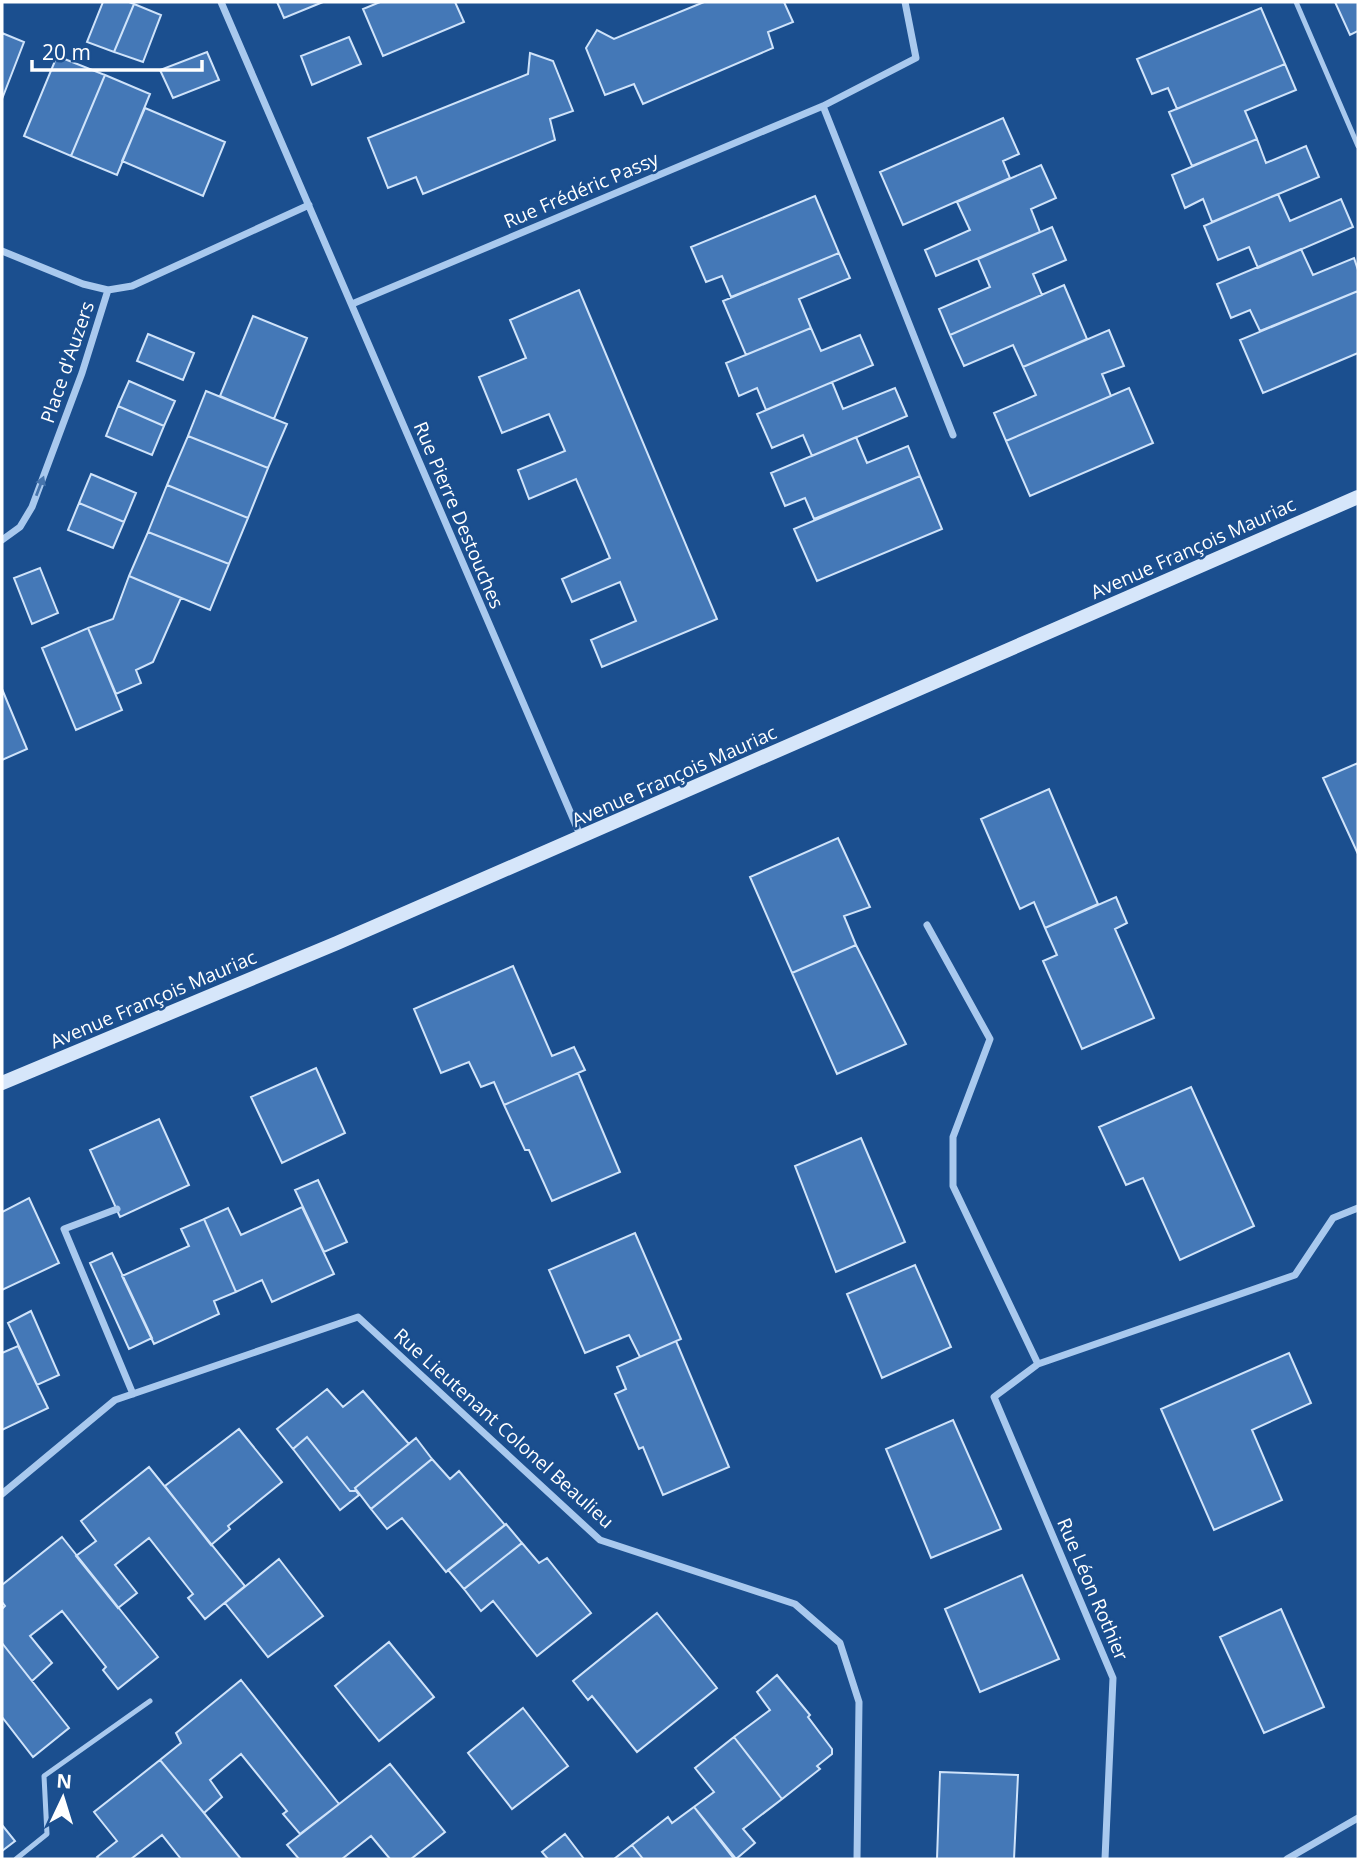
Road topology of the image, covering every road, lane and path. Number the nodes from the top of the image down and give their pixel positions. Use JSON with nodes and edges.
{"nodes":[{"id":1,"x":220,"y":2,"type":"edge"},
{"id":2,"x":905,"y":2,"type":"edge"},
{"id":3,"x":1296,"y":2,"type":"edge"},
{"id":4,"x":823,"y":106,"type":"junction"},
{"id":5,"x":1358,"y":146,"type":"edge"},
{"id":6,"x":309,"y":205,"type":"junction"},
{"id":7,"x":2,"y":251,"type":"edge"},
{"id":8,"x":108,"y":290,"type":"junction"},
{"id":9,"x":352,"y":304,"type":"junction"},
{"id":10,"x":953,"y":435,"type":"dead end"},
{"id":11,"x":1358,"y":496,"type":"edge"},
{"id":12,"x":2,"y":540,"type":"edge"},
{"id":13,"x":581,"y":837,"type":"junction"},
{"id":14,"x":927,"y":925,"type":"dead end"},
{"id":15,"x":2,"y":1083,"type":"edge"},
{"id":16,"x":1358,"y":1208,"type":"edge"},
{"id":17,"x":117,"y":1209,"type":"dead end"},
{"id":18,"x":1038,"y":1364,"type":"junction"},
{"id":19,"x":133,"y":1394,"type":"junction"},
{"id":20,"x":2,"y":1494,"type":"edge"},
{"id":21,"x":149,"y":1701,"type":"dead end"},
{"id":22,"x":1358,"y":1818,"type":"edge"},
{"id":23,"x":16,"y":1859,"type":"edge"},
{"id":24,"x":857,"y":1859,"type":"edge"},
{"id":25,"x":1105,"y":1859,"type":"edge"},
{"id":26,"x":1287,"y":1859,"type":"edge"}],
"edges":[{"from":1,"to":6,"type":"street","name":"Rue Pierre Destouches"},
{"from":2,"to":4,"type":"street","name":"Rue Frédéric Passy"},
{"from":3,"to":5,"type":"lane"},
{"from":4,"to":9,"type":"street","name":"Rue Frédéric Passy"},
{"from":4,"to":10,"type":"street"},
{"from":6,"to":8,"type":"street"},
{"from":6,"to":9,"type":"street","name":"Rue Pierre Destouches"},
{"from":7,"to":8,"type":"street","name":"Place d'Auzers"},
{"from":12,"to":8,"type":"street","name":"Place d'Auzers","one_way":true},
{"from":9,"to":13,"type":"street","name":"Rue Pierre Destouches"},
{"from":11,"to":13,"type":"street","name":"Avenue François Mauriac"},
{"from":13,"to":15,"type":"street","name":"Avenue François Mauriac"},
{"from":14,"to":18,"type":"street"},
{"from":16,"to":18,"type":"street","name":"Rue Léon Rothier"},
{"from":17,"to":19,"type":"street"},
{"from":18,"to":25,"type":"street","name":"Rue Léon Rothier"},
{"from":19,"to":20,"type":"street","name":"Rue Lieutenant Colonel Beaulieu"},
{"from":19,"to":24,"type":"street","name":"Rue Lieutenant Colonel Beaulieu"},
{"from":21,"to":23,"type":"lane"},
{"from":22,"to":26,"type":"street"}]}
